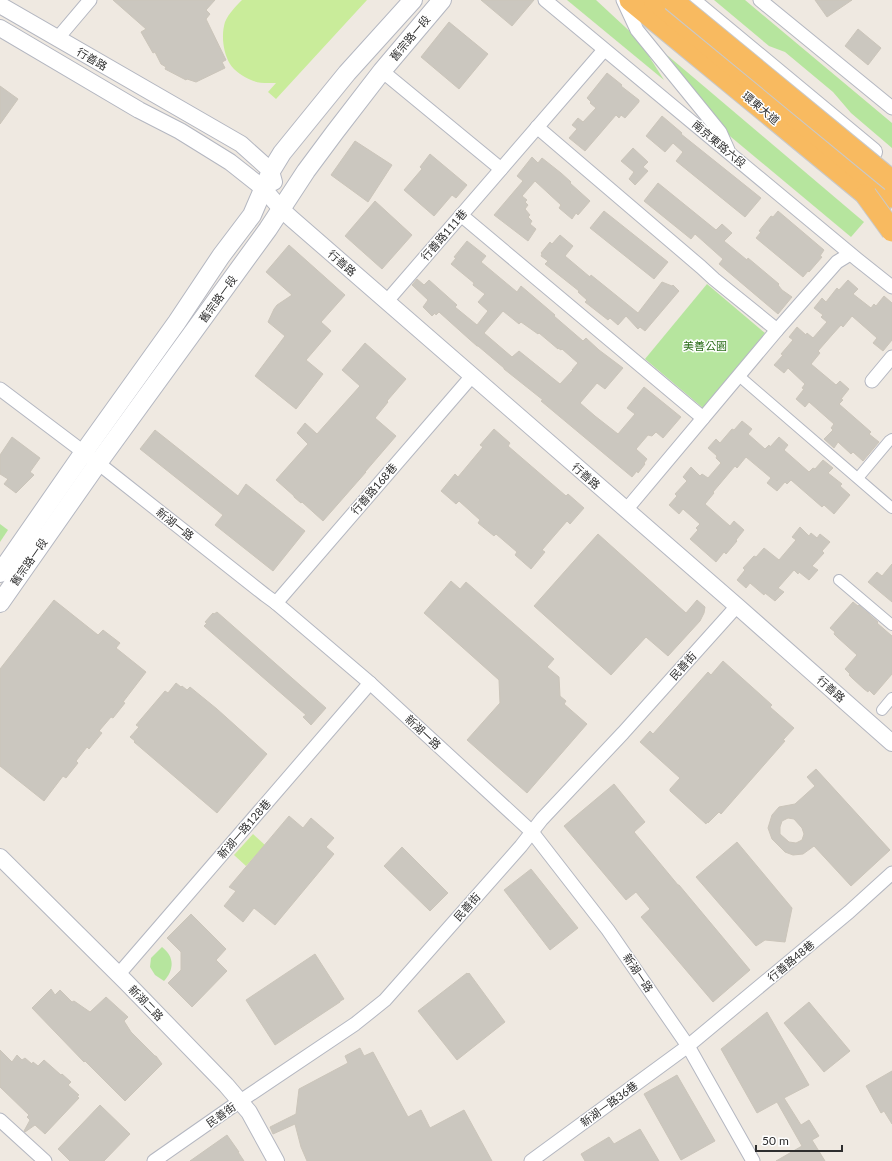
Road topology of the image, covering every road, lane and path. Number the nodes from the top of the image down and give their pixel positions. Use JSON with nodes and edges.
{"nodes":[{"id":1,"x":90,"y":0,"type":"edge"},
{"id":2,"x":413,"y":0,"type":"edge"},
{"id":3,"x":442,"y":0,"type":"edge"},
{"id":4,"x":546,"y":0,"type":"edge"},
{"id":5,"x":623,"y":0,"type":"edge"},
{"id":6,"x":630,"y":0,"type":"edge"},
{"id":7,"x":654,"y":0,"type":"edge"},
{"id":8,"x":672,"y":0,"type":"edge"},
{"id":9,"x":690,"y":0,"type":"edge"},
{"id":10,"x":760,"y":0,"type":"edge"},
{"id":11,"x":0,"y":5,"type":"edge"},
{"id":12,"x":0,"y":28,"type":"edge"},
{"id":13,"x":58,"y":39,"type":"junction"},
{"id":14,"x":604,"y":50,"type":"junction"},
{"id":15,"x":738,"y":54,"type":"junction"},
{"id":16,"x":382,"y":71,"type":"junction"},
{"id":17,"x":892,"y":108,"type":"edge"},
{"id":18,"x":824,"y":110,"type":"junction"},
{"id":19,"x":537,"y":127,"type":"junction"},
{"id":20,"x":729,"y":153,"type":"junction"},
{"id":21,"x":892,"y":168,"type":"edge"},
{"id":22,"x":501,"y":169,"type":"junction"},
{"id":23,"x":859,"y":169,"type":"junction"},
{"id":24,"x":271,"y":171,"type":"junction"},
{"id":25,"x":892,"y":181,"type":"edge"},
{"id":26,"x":263,"y":188,"type":"junction"},
{"id":27,"x":866,"y":195,"type":"junction"},
{"id":28,"x":892,"y":196,"type":"edge"},
{"id":29,"x":281,"y":209,"type":"junction"},
{"id":30,"x":461,"y":215,"type":"junction"},
{"id":31,"x":892,"y":216,"type":"edge"},
{"id":32,"x":892,"y":223,"type":"edge"},
{"id":33,"x":892,"y":231,"type":"edge"},
{"id":34,"x":850,"y":254,"type":"junction"},
{"id":35,"x":892,"y":287,"type":"edge"},
{"id":36,"x":387,"y":301,"type":"junction"},
{"id":37,"x":777,"y":330,"type":"junction"},
{"id":38,"x":892,"y":357,"type":"edge"},
{"id":39,"x":472,"y":376,"type":"junction"},
{"id":40,"x":739,"y":376,"type":"junction"},
{"id":41,"x":872,"y":381,"type":"dead end"},
{"id":42,"x":0,"y":390,"type":"edge"},
{"id":43,"x":703,"y":418,"type":"junction"},
{"id":44,"x":892,"y":439,"type":"edge"},
{"id":45,"x":91,"y":458,"type":"junction"},
{"id":46,"x":858,"y":478,"type":"junction"},
{"id":47,"x":892,"y":508,"type":"edge"},
{"id":48,"x":626,"y":510,"type":"junction"},
{"id":49,"x":0,"y":573,"type":"edge"},
{"id":50,"x":839,"y":580,"type":"dead end"},
{"id":51,"x":0,"y":603,"type":"edge"},
{"id":52,"x":276,"y":603,"type":"junction"},
{"id":53,"x":737,"y":606,"type":"junction"},
{"id":54,"x":892,"y":625,"type":"edge"},
{"id":55,"x":370,"y":683,"type":"junction"},
{"id":56,"x":892,"y":698,"type":"edge"},
{"id":57,"x":882,"y":710,"type":"dead end"},
{"id":58,"x":892,"y":742,"type":"edge"},
{"id":59,"x":532,"y":832,"type":"junction"},
{"id":60,"x":0,"y":857,"type":"edge"},
{"id":61,"x":892,"y":873,"type":"edge"},
{"id":62,"x":118,"y":975,"type":"junction"},
{"id":63,"x":688,"y":1046,"type":"junction"},
{"id":64,"x":240,"y":1101,"type":"junction"},
{"id":65,"x":0,"y":1120,"type":"edge"},
{"id":66,"x":45,"y":1161,"type":"edge"},
{"id":67,"x":154,"y":1161,"type":"edge"},
{"id":68,"x":276,"y":1161,"type":"edge"},
{"id":69,"x":531,"y":1161,"type":"edge"},
{"id":70,"x":753,"y":1161,"type":"edge"}],
"edges":[{"from":1,"to":13,"type":"street"},
{"from":2,"to":24,"type":"main road","name":"舊宗路一段"},
{"from":3,"to":16,"type":"main road","name":"舊宗路一段"},
{"from":4,"to":14,"type":"street","name":"南京東路六段"},
{"from":5,"to":20,"type":"street"},
{"from":5,"to":32,"type":"main road"},
{"from":6,"to":27,"type":"highway","name":"環東大道"},
{"from":7,"to":23,"type":"highway"},
{"from":8,"to":15,"type":"highway","bridge":true},
{"from":9,"to":18,"type":"main road"},
{"from":10,"to":17,"type":"street"},
{"from":11,"to":13,"type":"street","name":"行善路"},
{"from":12,"to":26,"type":"street","name":"行善路"},
{"from":13,"to":24,"type":"street","name":"行善路"},
{"from":14,"to":19,"type":"street","name":"行善路111巷"},
{"from":14,"to":20,"type":"street","name":"南京東路六段"},
{"from":15,"to":25,"type":"highway","bridge":true},
{"from":15,"to":28,"type":"highway","bridge":true},
{"from":16,"to":22,"type":"street"},
{"from":16,"to":29,"type":"main road","name":"舊宗路一段"},
{"from":18,"to":21,"type":"main road"},
{"from":18,"to":23,"type":"highway"},
{"from":19,"to":22,"type":"street","name":"行善路111巷"},
{"from":19,"to":37,"type":"street"},
{"from":20,"to":34,"type":"street","name":"南京東路六段"},
{"from":22,"to":30,"type":"street","name":"行善路111巷"},
{"from":23,"to":28,"type":"highway"},
{"from":24,"to":26,"type":"main road","name":"舊宗路一段"},
{"from":24,"to":29,"type":"street"},
{"from":26,"to":29,"type":"street","name":"行善路"},
{"from":26,"to":45,"type":"main road","name":"舊宗路一段"},
{"from":27,"to":31,"type":"highway","name":"環東大道","bridge":true},
{"from":27,"to":33,"type":"highway","bridge":true},
{"from":29,"to":36,"type":"street","name":"行善路"},
{"from":29,"to":45,"type":"main road","name":"舊宗路一段"},
{"from":30,"to":36,"type":"street","name":"行善路111巷"},
{"from":30,"to":43,"type":"street"},
{"from":34,"to":35,"type":"street","name":"南京東路六段"},
{"from":34,"to":37,"type":"street"},
{"from":36,"to":39,"type":"street","name":"行善路"},
{"from":37,"to":40,"type":"street"},
{"from":38,"to":41,"type":"street"},
{"from":39,"to":48,"type":"street","name":"行善路"},
{"from":39,"to":52,"type":"street","name":"行善路168巷"},
{"from":40,"to":43,"type":"street"},
{"from":40,"to":46,"type":"street"},
{"from":42,"to":45,"type":"street","name":"新湖一路"},
{"from":43,"to":48,"type":"street"},
{"from":44,"to":46,"type":"street"},
{"from":45,"to":49,"type":"main road","name":"舊宗路一段"},
{"from":45,"to":51,"type":"main road","name":"舊宗路一段"},
{"from":45,"to":52,"type":"street","name":"新湖一路"},
{"from":46,"to":47,"type":"street"},
{"from":48,"to":53,"type":"street","name":"行善路"},
{"from":50,"to":54,"type":"street"},
{"from":52,"to":55,"type":"street","name":"新湖一路"},
{"from":53,"to":58,"type":"street","name":"行善路"},
{"from":53,"to":59,"type":"street","name":"民善街"},
{"from":55,"to":59,"type":"street","name":"新湖一路"},
{"from":55,"to":62,"type":"street","name":"新湖一路128巷"},
{"from":56,"to":57,"type":"street"},
{"from":59,"to":63,"type":"street","name":"新湖一路"},
{"from":59,"to":64,"type":"street","name":"民善街"},
{"from":60,"to":62,"type":"street","name":"新湖二路"},
{"from":61,"to":63,"type":"street","name":"行善路48巷"},
{"from":62,"to":64,"type":"street","name":"新湖二路"},
{"from":63,"to":69,"type":"street","name":"新湖一路36巷"},
{"from":63,"to":70,"type":"street","name":"新湖一路"},
{"from":64,"to":67,"type":"street","name":"民善街"},
{"from":64,"to":68,"type":"street","name":"新湖二路"},
{"from":65,"to":66,"type":"street"}]}
